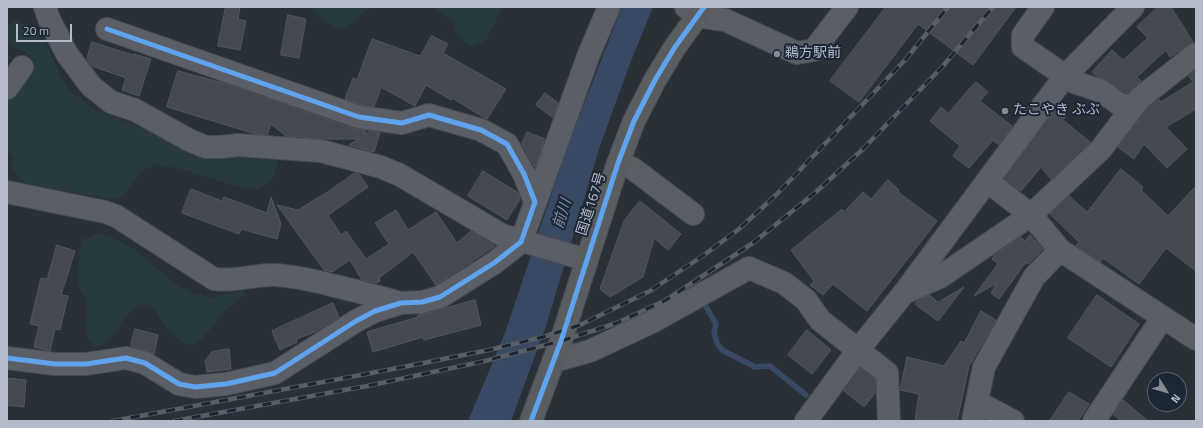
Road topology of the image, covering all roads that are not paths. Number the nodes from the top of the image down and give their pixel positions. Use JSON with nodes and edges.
{"nodes":[{"id":1,"x":45,"y":7,"type":"edge"},
{"id":2,"x":609,"y":7,"type":"edge"},
{"id":3,"x":847,"y":7,"type":"edge"},
{"id":4,"x":1043,"y":7,"type":"edge"},
{"id":5,"x":1133,"y":7,"type":"edge"},
{"id":6,"x":696,"y":10,"type":"edge"},
{"id":7,"x":107,"y":29,"type":"dead end"},
{"id":8,"x":1196,"y":54,"type":"edge"},
{"id":9,"x":22,"y":67,"type":"dead end"},
{"id":10,"x":1065,"y":76,"type":"junction"},
{"id":11,"x":7,"y":88,"type":"edge"},
{"id":12,"x":1135,"y":105,"type":"junction"},
{"id":13,"x":618,"y":163,"type":"junction"},
{"id":14,"x":987,"y":181,"type":"junction"},
{"id":15,"x":7,"y":192,"type":"edge"},
{"id":16,"x":535,"y":202,"type":"junction"},
{"id":17,"x":693,"y":214,"type":"dead end"},
{"id":18,"x":1031,"y":215,"type":"junction"},
{"id":19,"x":526,"y":243,"type":"junction"},
{"id":20,"x":1060,"y":250,"type":"junction"},
{"id":21,"x":578,"y":257,"type":"junction"},
{"id":22,"x":904,"y":293,"type":"junction"},
{"id":23,"x":401,"y":303,"type":"junction"},
{"id":24,"x":1163,"y":317,"type":"junction"},
{"id":25,"x":1196,"y":339,"type":"edge"},
{"id":26,"x":858,"y":350,"type":"junction"},
{"id":27,"x":7,"y":358,"type":"edge"},
{"id":28,"x":554,"y":361,"type":"junction"},
{"id":29,"x":975,"y":411,"type":"edge"},
{"id":30,"x":531,"y":421,"type":"edge"},
{"id":31,"x":806,"y":421,"type":"edge"},
{"id":32,"x":888,"y":421,"type":"edge"},
{"id":33,"x":1013,"y":421,"type":"edge"},
{"id":34,"x":1094,"y":421,"type":"edge"}],
"edges":[{"from":1,"to":19,"type":"street"},
{"from":2,"to":16,"type":"street"},
{"from":3,"to":6,"type":"street"},
{"from":4,"to":10,"type":"street"},
{"from":5,"to":10,"type":"street"},
{"from":6,"to":13,"type":"highway","name":"国道167号"},
{"from":7,"to":16,"type":"street"},
{"from":8,"to":12,"type":"street"},
{"from":9,"to":11,"type":"street"},
{"from":10,"to":12,"type":"street"},
{"from":10,"to":14,"type":"street"},
{"from":12,"to":18,"type":"street"},
{"from":13,"to":17,"type":"street"},
{"from":13,"to":21,"type":"highway","name":"国道167号"},
{"from":14,"to":18,"type":"street"},
{"from":14,"to":22,"type":"street"},
{"from":15,"to":23,"type":"street"},
{"from":16,"to":19,"type":"street"},
{"from":18,"to":20,"type":"street"},
{"from":18,"to":22,"type":"street"},
{"from":19,"to":21,"type":"street"},
{"from":19,"to":23,"type":"street"},
{"from":20,"to":24,"type":"street"},
{"from":20,"to":29,"type":"street"},
{"from":21,"to":28,"type":"highway","name":"国道167号"},
{"from":22,"to":26,"type":"street"},
{"from":23,"to":27,"type":"street"},
{"from":24,"to":25,"type":"street"},
{"from":24,"to":34,"type":"street"},
{"from":26,"to":28,"type":"street"},
{"from":26,"to":31,"type":"street"},
{"from":26,"to":32,"type":"street"},
{"from":28,"to":30,"type":"highway","name":"国道167号"},
{"from":29,"to":33,"type":"street"}]}
